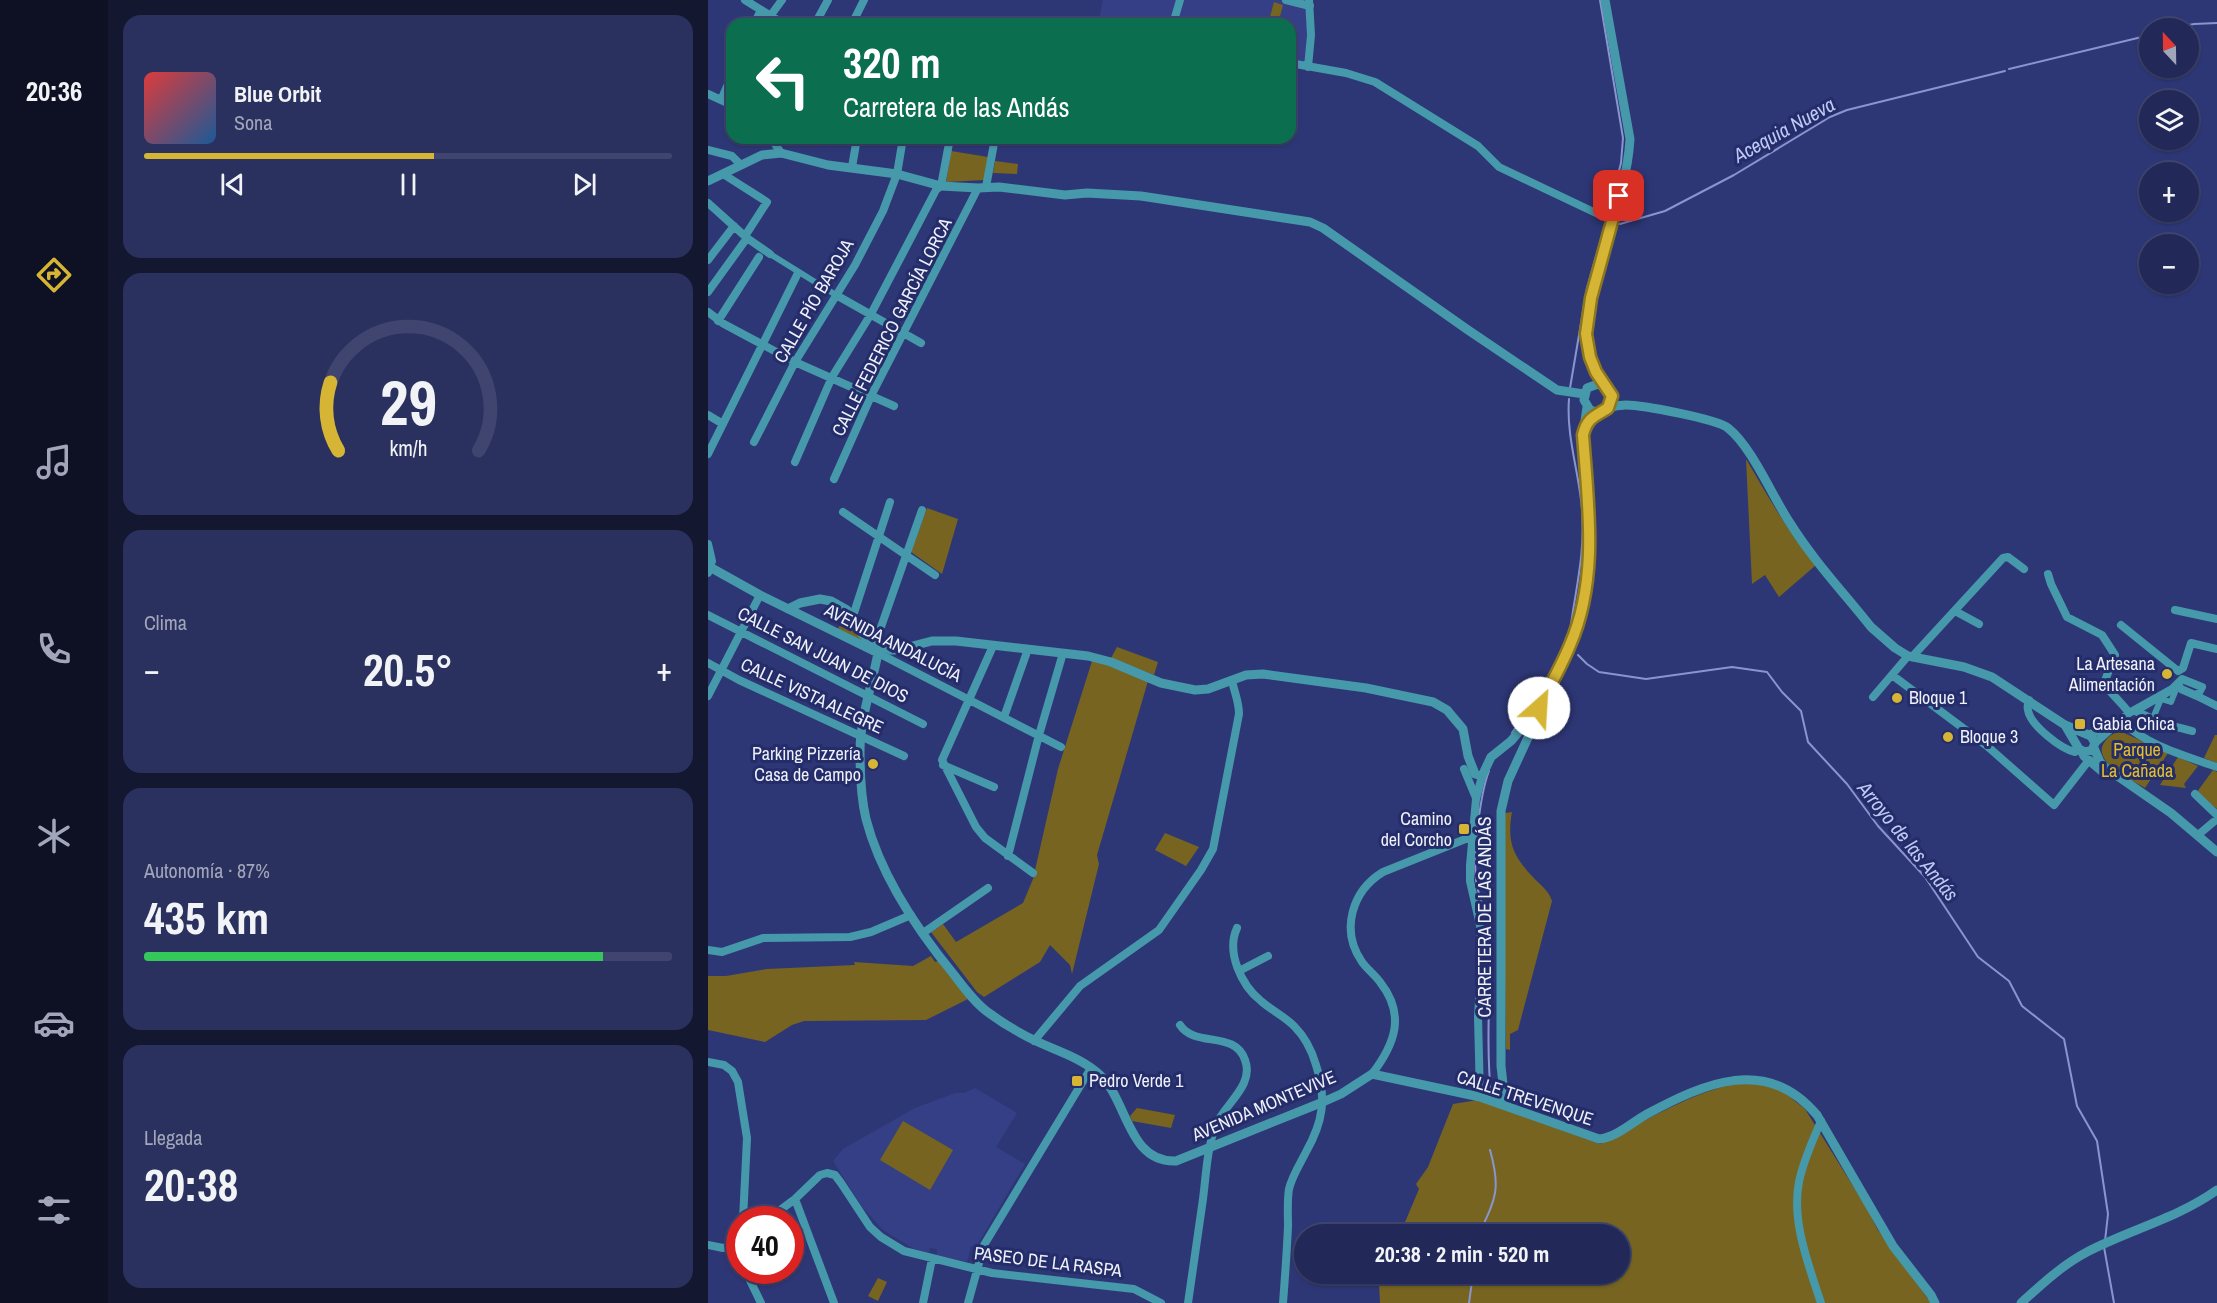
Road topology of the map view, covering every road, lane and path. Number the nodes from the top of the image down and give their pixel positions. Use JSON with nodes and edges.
{"nodes":[{"id":1,"x":745,"y":0,"type":"edge"},
{"id":2,"x":782,"y":0,"type":"edge"},
{"id":3,"x":828,"y":0,"type":"edge"},
{"id":4,"x":864,"y":0,"type":"edge"},
{"id":5,"x":1180,"y":0,"type":"edge"},
{"id":6,"x":1286,"y":0,"type":"edge"},
{"id":7,"x":1605,"y":0,"type":"edge"},
{"id":8,"x":1309,"y":3,"type":"edge"},
{"id":9,"x":761,"y":10,"type":"junction"},
{"id":10,"x":771,"y":15,"type":"junction"},
{"id":11,"x":757,"y":18,"type":"edge"},
{"id":12,"x":775,"y":18,"type":"edge"},
{"id":13,"x":818,"y":18,"type":"edge"},
{"id":14,"x":855,"y":18,"type":"edge"},
{"id":15,"x":1175,"y":18,"type":"edge"},
{"id":16,"x":1296,"y":64,"type":"edge"},
{"id":17,"x":1308,"y":67,"type":"junction"},
{"id":18,"x":726,"y":89,"type":"edge"},
{"id":19,"x":708,"y":94,"type":"edge"},
{"id":20,"x":721,"y":100,"type":"junction"},
{"id":21,"x":726,"y":102,"type":"edge"},
{"id":22,"x":775,"y":144,"type":"edge"},
{"id":23,"x":856,"y":144,"type":"edge"},
{"id":24,"x":902,"y":144,"type":"edge"},
{"id":25,"x":949,"y":144,"type":"edge"},
{"id":26,"x":993,"y":144,"type":"edge"},
{"id":27,"x":708,"y":150,"type":"edge"},
{"id":28,"x":781,"y":153,"type":"junction"},
{"id":29,"x":740,"y":164,"type":"junction"},
{"id":30,"x":852,"y":167,"type":"junction"},
{"id":31,"x":723,"y":174,"type":"junction"},
{"id":32,"x":897,"y":174,"type":"junction"},
{"id":33,"x":708,"y":181,"type":"edge"},
{"id":34,"x":941,"y":186,"type":"junction"},
{"id":35,"x":982,"y":188,"type":"junction"},
{"id":36,"x":710,"y":208,"type":"edge"},
{"id":37,"x":1614,"y":218,"type":"junction"},
{"id":38,"x":734,"y":226,"type":"junction"},
{"id":39,"x":746,"y":237,"type":"junction"},
{"id":40,"x":770,"y":254,"type":"joint"},
{"id":41,"x":759,"y":256,"type":"dead end"},
{"id":42,"x":708,"y":260,"type":"edge"},
{"id":43,"x":798,"y":273,"type":"junction"},
{"id":44,"x":708,"y":292,"type":"edge"},
{"id":45,"x":836,"y":295,"type":"junction"},
{"id":46,"x":708,"y":312,"type":"edge"},
{"id":47,"x":871,"y":314,"type":"junction"},
{"id":48,"x":718,"y":321,"type":"junction"},
{"id":49,"x":904,"y":333,"type":"junction"},
{"id":50,"x":921,"y":342,"type":"dead end"},
{"id":51,"x":763,"y":345,"type":"junction"},
{"id":52,"x":795,"y":362,"type":"junction"},
{"id":53,"x":1596,"y":372,"type":"junction"},
{"id":54,"x":831,"y":380,"type":"junction"},
{"id":55,"x":1590,"y":386,"type":"junction"},
{"id":56,"x":1606,"y":386,"type":"junction"},
{"id":57,"x":1584,"y":394,"type":"junction"},
{"id":58,"x":871,"y":396,"type":"junction"},
{"id":59,"x":1612,"y":396,"type":"junction"},
{"id":60,"x":1624,"y":405,"type":"junction"},
{"id":61,"x":894,"y":406,"type":"dead end"},
{"id":62,"x":1587,"y":407,"type":"junction"},
{"id":63,"x":1608,"y":408,"type":"junction"},
{"id":64,"x":1597,"y":412,"type":"junction"},
{"id":65,"x":708,"y":415,"type":"edge"},
{"id":66,"x":723,"y":424,"type":"junction"},
{"id":67,"x":1586,"y":425,"type":"junction"},
{"id":68,"x":754,"y":442,"type":"dead end"},
{"id":69,"x":708,"y":454,"type":"edge"},
{"id":70,"x":795,"y":462,"type":"dead end"},
{"id":71,"x":834,"y":479,"type":"dead end"},
{"id":72,"x":890,"y":502,"type":"dead end"},
{"id":73,"x":921,"y":510,"type":"dead end"},
{"id":74,"x":843,"y":512,"type":"dead end"},
{"id":75,"x":879,"y":537,"type":"junction"},
{"id":76,"x":708,"y":544,"type":"edge"},
{"id":77,"x":906,"y":555,"type":"junction"},
{"id":78,"x":709,"y":569,"type":"edge"},
{"id":79,"x":2024,"y":569,"type":"dead end"},
{"id":80,"x":2048,"y":573,"type":"dead end"},
{"id":81,"x":935,"y":575,"type":"dead end"},
{"id":82,"x":760,"y":595,"type":"junction"},
{"id":83,"x":788,"y":609,"type":"junction"},
{"id":84,"x":1955,"y":610,"type":"junction"},
{"id":85,"x":2175,"y":610,"type":"dead end"},
{"id":86,"x":708,"y":615,"type":"edge"},
{"id":87,"x":852,"y":619,"type":"junction"},
{"id":88,"x":2217,"y":619,"type":"edge"},
{"id":89,"x":1979,"y":624,"type":"dead end"},
{"id":90,"x":2121,"y":625,"type":"dead end"},
{"id":91,"x":742,"y":631,"type":"junction"},
{"id":92,"x":993,"y":646,"type":"junction"},
{"id":93,"x":876,"y":648,"type":"junction"},
{"id":94,"x":1028,"y":649,"type":"junction"},
{"id":95,"x":2217,"y":650,"type":"edge"},
{"id":96,"x":1063,"y":653,"type":"junction"},
{"id":97,"x":1910,"y":656,"type":"junction"},
{"id":98,"x":708,"y":663,"type":"edge"},
{"id":99,"x":721,"y":669,"type":"junction"},
{"id":100,"x":1892,"y":675,"type":"junction"},
{"id":101,"x":1232,"y":680,"type":"junction"},
{"id":102,"x":2178,"y":681,"type":"junction"},
{"id":103,"x":708,"y":696,"type":"edge"},
{"id":104,"x":870,"y":696,"type":"junction"},
{"id":105,"x":1873,"y":697,"type":"dead end"},
{"id":106,"x":2161,"y":699,"type":"joint"},
{"id":107,"x":969,"y":700,"type":"junction"},
{"id":108,"x":2028,"y":700,"type":"junction"},
{"id":109,"x":2217,"y":706,"type":"edge"},
{"id":110,"x":1539,"y":708,"type":"junction"},
{"id":111,"x":2132,"y":711,"type":"junction"},
{"id":112,"x":1004,"y":717,"type":"junction"},
{"id":113,"x":2119,"y":722,"type":"junction"},
{"id":114,"x":923,"y":724,"type":"dead end"},
{"id":115,"x":2065,"y":725,"type":"junction"},
{"id":116,"x":2192,"y":731,"type":"dead end"},
{"id":117,"x":2087,"y":734,"type":"junction"},
{"id":118,"x":861,"y":735,"type":"junction"},
{"id":119,"x":1039,"y":735,"type":"junction"},
{"id":120,"x":1517,"y":743,"type":"junction"},
{"id":121,"x":2095,"y":745,"type":"junction"},
{"id":122,"x":1061,"y":747,"type":"dead end"},
{"id":123,"x":2079,"y":749,"type":"junction"},
{"id":124,"x":904,"y":756,"type":"dead end"},
{"id":125,"x":2088,"y":760,"type":"junction"},
{"id":126,"x":943,"y":765,"type":"junction"},
{"id":127,"x":1467,"y":766,"type":"junction"},
{"id":128,"x":2217,"y":768,"type":"edge"},
{"id":129,"x":1480,"y":776,"type":"junction"},
{"id":130,"x":994,"y":787,"type":"dead end"},
{"id":131,"x":2135,"y":789,"type":"junction"},
{"id":132,"x":2195,"y":794,"type":"dead end"},
{"id":133,"x":1476,"y":799,"type":"junction"},
{"id":134,"x":2217,"y":817,"type":"edge"},
{"id":135,"x":2198,"y":835,"type":"junction"},
{"id":136,"x":1473,"y":836,"type":"junction"},
{"id":137,"x":2217,"y":852,"type":"edge"},
{"id":138,"x":1008,"y":856,"type":"junction"},
{"id":139,"x":1033,"y":873,"type":"dead end"},
{"id":140,"x":988,"y":888,"type":"dead end"},
{"id":141,"x":911,"y":915,"type":"junction"},
{"id":142,"x":1237,"y":928,"type":"dead end"},
{"id":143,"x":923,"y":933,"type":"junction"},
{"id":144,"x":708,"y":950,"type":"edge"},
{"id":145,"x":1268,"y":956,"type":"dead end"},
{"id":146,"x":1239,"y":971,"type":"junction"},
{"id":147,"x":1180,"y":1025,"type":"dead end"},
{"id":148,"x":1034,"y":1041,"type":"junction"},
{"id":149,"x":708,"y":1062,"type":"edge"},
{"id":150,"x":1091,"y":1068,"type":"junction"},
{"id":151,"x":1372,"y":1074,"type":"junction"},
{"id":152,"x":1480,"y":1097,"type":"junction"},
{"id":153,"x":1323,"y":1102,"type":"junction"},
{"id":154,"x":1501,"y":1103,"type":"junction"},
{"id":155,"x":1821,"y":1121,"type":"junction"},
{"id":156,"x":1210,"y":1147,"type":"junction"},
{"id":157,"x":2217,"y":1190,"type":"edge"},
{"id":158,"x":795,"y":1199,"type":"junction"},
{"id":159,"x":743,"y":1206,"type":"edge"},
{"id":160,"x":786,"y":1206,"type":"edge"},
{"id":161,"x":708,"y":1245,"type":"edge"},
{"id":162,"x":726,"y":1247,"type":"edge"},
{"id":163,"x":932,"y":1259,"type":"junction"},
{"id":164,"x":977,"y":1270,"type":"junction"},
{"id":165,"x":751,"y":1284,"type":"edge"},
{"id":166,"x":760,"y":1303,"type":"edge"},
{"id":167,"x":834,"y":1303,"type":"edge"},
{"id":168,"x":923,"y":1303,"type":"edge"},
{"id":169,"x":968,"y":1303,"type":"edge"},
{"id":170,"x":1161,"y":1303,"type":"edge"},
{"id":171,"x":1188,"y":1303,"type":"edge"},
{"id":172,"x":1283,"y":1303,"type":"edge"},
{"id":173,"x":1821,"y":1303,"type":"edge"},
{"id":174,"x":1935,"y":1303,"type":"edge"},
{"id":175,"x":2021,"y":1303,"type":"edge"}],
"edges":[{"from":1,"to":9,"type":"street"},
{"from":2,"to":10,"type":"street"},
{"from":3,"to":13,"type":"street"},
{"from":4,"to":14,"type":"street"},
{"from":5,"to":15,"type":"street"},
{"from":6,"to":8,"type":"street"},
{"from":7,"to":37,"type":"street"},
{"from":8,"to":17,"type":"street"},
{"from":9,"to":10,"type":"street"},
{"from":9,"to":11,"type":"street"},
{"from":10,"to":12,"type":"street"},
{"from":16,"to":17,"type":"street"},
{"from":17,"to":37,"type":"street"},
{"from":18,"to":20,"type":"street"},
{"from":19,"to":20,"type":"street"},
{"from":20,"to":21,"type":"street"},
{"from":22,"to":28,"type":"street"},
{"from":23,"to":30,"type":"street"},
{"from":24,"to":32,"type":"street","name":"CALLE PÍO BAROJA"},
{"from":25,"to":34,"type":"street"},
{"from":26,"to":35,"type":"street","name":"CALLE FEDERICO GARCÍA LORCA"},
{"from":27,"to":29,"type":"street"},
{"from":28,"to":29,"type":"street"},
{"from":28,"to":30,"type":"street"},
{"from":29,"to":31,"type":"street"},
{"from":30,"to":32,"type":"street"},
{"from":31,"to":33,"type":"street"},
{"from":31,"to":39,"type":"street"},
{"from":32,"to":34,"type":"street"},
{"from":32,"to":45,"type":"street","name":"CALLE PÍO BAROJA"},
{"from":34,"to":35,"type":"street"},
{"from":34,"to":47,"type":"street"},
{"from":35,"to":49,"type":"street","name":"CALLE FEDERICO GARCÍA LORCA"},
{"from":35,"to":57,"type":"street"},
{"from":36,"to":38,"type":"street"},
{"from":37,"to":53,"type":"street"},
{"from":38,"to":39,"type":"street"},
{"from":38,"to":42,"type":"street"},
{"from":39,"to":40,"type":"street"},
{"from":39,"to":44,"type":"street"},
{"from":40,"to":43,"type":"street"},
{"from":41,"to":48,"type":"street"},
{"from":43,"to":45,"type":"street"},
{"from":43,"to":51,"type":"street"},
{"from":45,"to":47,"type":"street"},
{"from":45,"to":52,"type":"street","name":"CALLE PÍO BAROJA"},
{"from":46,"to":48,"type":"street"},
{"from":47,"to":49,"type":"street"},
{"from":47,"to":54,"type":"street"},
{"from":48,"to":51,"type":"street"},
{"from":49,"to":50,"type":"street"},
{"from":49,"to":58,"type":"street","name":"CALLE FEDERICO GARCÍA LORCA"},
{"from":51,"to":52,"type":"street"},
{"from":51,"to":66,"type":"street"},
{"from":52,"to":54,"type":"street"},
{"from":52,"to":68,"type":"street","name":"CALLE PÍO BAROJA"},
{"from":53,"to":55,"type":"street"},
{"from":53,"to":56,"type":"street"},
{"from":54,"to":58,"type":"street"},
{"from":54,"to":70,"type":"street"},
{"from":55,"to":56,"type":"street"},
{"from":55,"to":57,"type":"street"},
{"from":56,"to":59,"type":"street"},
{"from":57,"to":62,"type":"street"},
{"from":58,"to":61,"type":"street"},
{"from":58,"to":71,"type":"street","name":"CALLE FEDERICO GARCÍA LORCA"},
{"from":59,"to":60,"type":"street"},
{"from":59,"to":63,"type":"street"},
{"from":60,"to":63,"type":"street"},
{"from":60,"to":97,"type":"street"},
{"from":62,"to":64,"type":"street"},
{"from":62,"to":67,"type":"street","name":"CARRETERA DE LAS ANDÁS"},
{"from":63,"to":64,"type":"street"},
{"from":64,"to":67,"type":"street"},
{"from":65,"to":66,"type":"street"},
{"from":66,"to":69,"type":"street"},
{"from":67,"to":110,"type":"street","name":"CARRETERA DE LAS ANDÁS"},
{"from":72,"to":75,"type":"street"},
{"from":73,"to":77,"type":"street"},
{"from":74,"to":75,"type":"street"},
{"from":75,"to":77,"type":"street"},
{"from":75,"to":87,"type":"street"},
{"from":76,"to":78,"type":"street"},
{"from":77,"to":81,"type":"street"},
{"from":77,"to":93,"type":"street"},
{"from":78,"to":82,"type":"street","name":"AVENIDA ANDALUCÍA"},
{"from":79,"to":84,"type":"street"},
{"from":80,"to":111,"type":"street"},
{"from":82,"to":83,"type":"street","name":"AVENIDA ANDALUCÍA"},
{"from":82,"to":91,"type":"street"},
{"from":83,"to":87,"type":"street"},
{"from":83,"to":93,"type":"street","name":"AVENIDA ANDALUCÍA"},
{"from":84,"to":89,"type":"street"},
{"from":84,"to":97,"type":"street"},
{"from":85,"to":88,"type":"street"},
{"from":86,"to":91,"type":"street","name":"CALLE SAN JUAN DE DIOS"},
{"from":87,"to":93,"type":"street"},
{"from":90,"to":102,"type":"street"},
{"from":91,"to":99,"type":"street"},
{"from":91,"to":104,"type":"street","name":"CALLE SAN JUAN DE DIOS"},
{"from":92,"to":93,"type":"street"},
{"from":92,"to":94,"type":"street"},
{"from":92,"to":107,"type":"street"},
{"from":93,"to":104,"type":"street","name":"AVENIDA MONTEVIVE"},
{"from":93,"to":107,"type":"street","name":"AVENIDA ANDALUCÍA"},
{"from":94,"to":96,"type":"street"},
{"from":94,"to":112,"type":"street"},
{"from":95,"to":102,"type":"street"},
{"from":96,"to":101,"type":"street"},
{"from":96,"to":119,"type":"street"},
{"from":97,"to":100,"type":"street"},
{"from":97,"to":108,"type":"street"},
{"from":98,"to":99,"type":"street","name":"CALLE VISTA ALEGRE"},
{"from":99,"to":103,"type":"street"},
{"from":99,"to":118,"type":"street","name":"CALLE VISTA ALEGRE"},
{"from":100,"to":105,"type":"street"},
{"from":100,"to":125,"type":"street"},
{"from":101,"to":127,"type":"street"},
{"from":101,"to":148,"type":"street"},
{"from":102,"to":109,"type":"street"},
{"from":102,"to":111,"type":"street"},
{"from":104,"to":114,"type":"street","name":"CALLE SAN JUAN DE DIOS"},
{"from":104,"to":118,"type":"street","name":"AVENIDA MONTEVIVE"},
{"from":106,"to":106,"type":"street"},
{"from":107,"to":112,"type":"street","name":"AVENIDA ANDALUCÍA"},
{"from":107,"to":126,"type":"street"},
{"from":108,"to":115,"type":"street"},
{"from":108,"to":123,"type":"street"},
{"from":110,"to":120,"type":"street"},
{"from":110,"to":120,"type":"street","name":"CARRETERA DE LAS ANDÁS"},
{"from":111,"to":113,"type":"street"},
{"from":111,"to":116,"type":"street"},
{"from":112,"to":119,"type":"street","name":"AVENIDA ANDALUCÍA"},
{"from":113,"to":117,"type":"street"},
{"from":113,"to":121,"type":"street"},
{"from":113,"to":128,"type":"street"},
{"from":115,"to":117,"type":"street"},
{"from":115,"to":123,"type":"street"},
{"from":117,"to":121,"type":"street"},
{"from":117,"to":123,"type":"street"},
{"from":118,"to":124,"type":"street","name":"CALLE VISTA ALEGRE"},
{"from":118,"to":141,"type":"street","name":"AVENIDA MONTEVIVE"},
{"from":119,"to":122,"type":"street","name":"AVENIDA ANDALUCÍA"},
{"from":119,"to":138,"type":"street"},
{"from":120,"to":129,"type":"street"},
{"from":120,"to":154,"type":"street","name":"CARRETERA DE LAS ANDÁS"},
{"from":121,"to":123,"type":"street"},
{"from":121,"to":131,"type":"street"},
{"from":123,"to":125,"type":"street"},
{"from":125,"to":131,"type":"street"},
{"from":126,"to":130,"type":"street"},
{"from":126,"to":138,"type":"street"},
{"from":127,"to":129,"type":"street"},
{"from":127,"to":133,"type":"street"},
{"from":129,"to":133,"type":"street"},
{"from":131,"to":135,"type":"street"},
{"from":132,"to":134,"type":"street"},
{"from":133,"to":136,"type":"street"},
{"from":134,"to":135,"type":"street"},
{"from":135,"to":137,"type":"street"},
{"from":136,"to":151,"type":"street","name":"AVENIDA MONTEVIVE"},
{"from":136,"to":152,"type":"street"},
{"from":138,"to":139,"type":"street"},
{"from":140,"to":143,"type":"street"},
{"from":141,"to":143,"type":"street","name":"AVENIDA MONTEVIVE"},
{"from":141,"to":144,"type":"street"},
{"from":142,"to":146,"type":"street"},
{"from":143,"to":148,"type":"street","name":"AVENIDA MONTEVIVE"},
{"from":145,"to":146,"type":"street"},
{"from":146,"to":153,"type":"street"},
{"from":147,"to":156,"type":"street"},
{"from":148,"to":150,"type":"street","name":"AVENIDA MONTEVIVE"},
{"from":149,"to":159,"type":"street"},
{"from":150,"to":156,"type":"street","name":"AVENIDA MONTEVIVE"},
{"from":150,"to":164,"type":"street"},
{"from":151,"to":152,"type":"street","name":"CALLE TREVENQUE"},
{"from":151,"to":153,"type":"street","name":"AVENIDA MONTEVIVE"},
{"from":152,"to":154,"type":"street","name":"CALLE TREVENQUE"},
{"from":153,"to":156,"type":"street","name":"AVENIDA MONTEVIVE"},
{"from":153,"to":172,"type":"street"},
{"from":154,"to":155,"type":"street","name":"CALLE TREVENQUE"},
{"from":155,"to":173,"type":"street"},
{"from":155,"to":174,"type":"street","name":"CALLE TREVENQUE"},
{"from":156,"to":171,"type":"street"},
{"from":157,"to":175,"type":"street"},
{"from":158,"to":160,"type":"street"},
{"from":158,"to":163,"type":"street","name":"PASEO DE LA RASPA"},
{"from":158,"to":167,"type":"street"},
{"from":161,"to":162,"type":"street"},
{"from":163,"to":164,"type":"street","name":"PASEO DE LA RASPA"},
{"from":163,"to":168,"type":"street"},
{"from":164,"to":169,"type":"street"},
{"from":164,"to":170,"type":"street","name":"PASEO DE LA RASPA"},
{"from":165,"to":166,"type":"street"}]}
